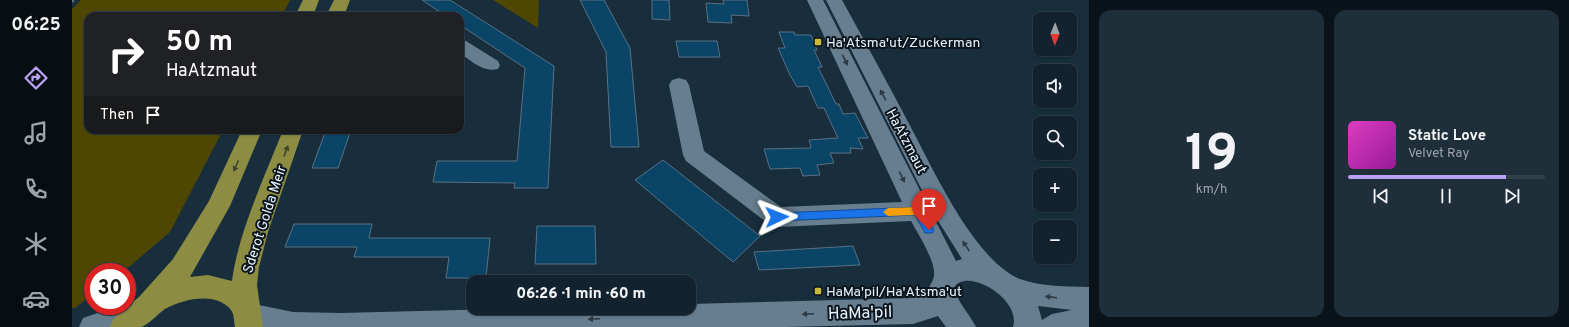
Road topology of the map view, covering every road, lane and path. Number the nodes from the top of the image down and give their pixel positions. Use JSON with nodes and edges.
{"nodes":[{"id":1,"x":74,"y":0,"type":"edge"},
{"id":2,"x":311,"y":0,"type":"edge"},
{"id":3,"x":342,"y":0,"type":"edge"},
{"id":4,"x":815,"y":0,"type":"edge"},
{"id":5,"x":834,"y":0,"type":"edge"},
{"id":6,"x":72,"y":2,"type":"edge"},
{"id":7,"x":306,"y":12,"type":"edge"},
{"id":8,"x":337,"y":12,"type":"edge"},
{"id":9,"x":464,"y":48,"type":"edge"},
{"id":10,"x":491,"y":65,"type":"dead end"},
{"id":11,"x":680,"y":85,"type":"dead end"},
{"id":12,"x":250,"y":134,"type":"edge"},
{"id":13,"x":293,"y":134,"type":"edge"},
{"id":14,"x":918,"y":211,"type":"junction"},
{"id":15,"x":1002,"y":282,"type":"junction"},
{"id":16,"x":945,"y":287,"type":"junction"},
{"id":17,"x":1089,"y":299,"type":"edge"},
{"id":18,"x":138,"y":314,"type":"edge"},
{"id":19,"x":248,"y":317,"type":"edge"},
{"id":20,"x":1089,"y":320,"type":"edge"},
{"id":21,"x":93,"y":327,"type":"edge"},
{"id":22,"x":962,"y":327,"type":"edge"},
{"id":23,"x":1027,"y":327,"type":"edge"},
{"id":24,"x":1052,"y":327,"type":"edge"}],
"edges":[{"from":1,"to":6,"type":"path"},
{"from":2,"to":7,"type":"main road"},
{"from":3,"to":8,"type":"main road"},
{"from":4,"to":14,"type":"street","name":"HaAtzmaut","one_way":true},
{"from":15,"to":5,"type":"street","name":"HaAtzmaut","one_way":true},
{"from":9,"to":10,"type":"street"},
{"from":11,"to":14,"type":"street"},
{"from":12,"to":18,"type":"main road","one_way":true},
{"from":19,"to":13,"type":"main road","name":"Sderot Golda Meir","one_way":true},
{"from":14,"to":16,"type":"street","name":"HaAtzmaut"},
{"from":15,"to":16,"type":"street","name":"HaMa'pil"},
{"from":17,"to":15,"type":"street","name":"HaMa'pil","one_way":true},
{"from":15,"to":23,"type":"street","name":"HaAtzmaut"},
{"from":16,"to":19,"type":"street","name":"HaMa'pil","one_way":true},
{"from":16,"to":22,"type":"street","name":"HaAtzmaut"},
{"from":18,"to":19,"type":"main road"},
{"from":18,"to":21,"type":"street"},
{"from":20,"to":24,"type":"street"}]}
